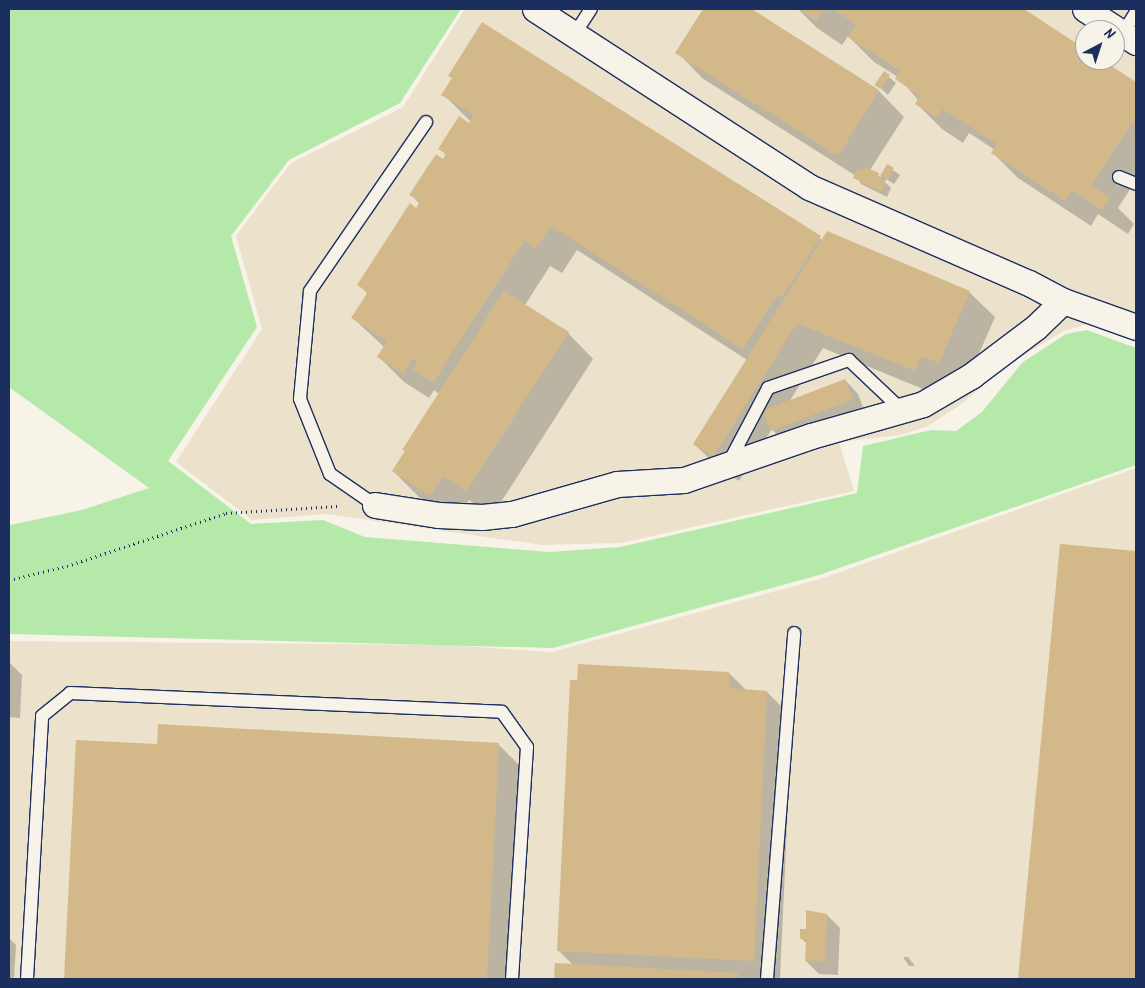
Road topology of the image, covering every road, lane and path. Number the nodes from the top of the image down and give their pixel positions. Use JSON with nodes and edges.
{"nodes":[{"id":1,"x":535,"y":9,"type":"edge"},
{"id":2,"x":591,"y":9,"type":"edge"},
{"id":3,"x":1085,"y":9,"type":"edge"},
{"id":4,"x":1136,"y":12,"type":"edge"},
{"id":5,"x":574,"y":35,"type":"junction"},
{"id":6,"x":1129,"y":38,"type":"edge"},
{"id":7,"x":426,"y":122,"type":"dead end"},
{"id":8,"x":1119,"y":177,"type":"dead end"},
{"id":9,"x":1136,"y":184,"type":"edge"},
{"id":10,"x":1063,"y":301,"type":"junction"},
{"id":11,"x":1135,"y":324,"type":"edge"},
{"id":12,"x":904,"y":410,"type":"junction"},
{"id":13,"x":728,"y":465,"type":"junction"},
{"id":14,"x":374,"y":505,"type":"junction"},
{"id":15,"x":9,"y":580,"type":"edge"},
{"id":16,"x":794,"y":633,"type":"dead end"},
{"id":17,"x":27,"y":979,"type":"edge"},
{"id":18,"x":512,"y":979,"type":"edge"},
{"id":19,"x":766,"y":979,"type":"edge"}],
"edges":[{"from":1,"to":5,"type":"street"},
{"from":2,"to":5,"type":"lane"},
{"from":3,"to":6,"type":"street"},
{"from":4,"to":6,"type":"lane"},
{"from":5,"to":10,"type":"street"},
{"from":7,"to":14,"type":"lane"},
{"from":8,"to":9,"type":"lane"},
{"from":10,"to":11,"type":"street"},
{"from":10,"to":12,"type":"street"},
{"from":12,"to":13,"type":"street"},
{"from":12,"to":13,"type":"lane"},
{"from":13,"to":14,"type":"street"},
{"from":14,"to":15,"type":"path"},
{"from":16,"to":19,"type":"lane"},
{"from":17,"to":18,"type":"lane"}]}
